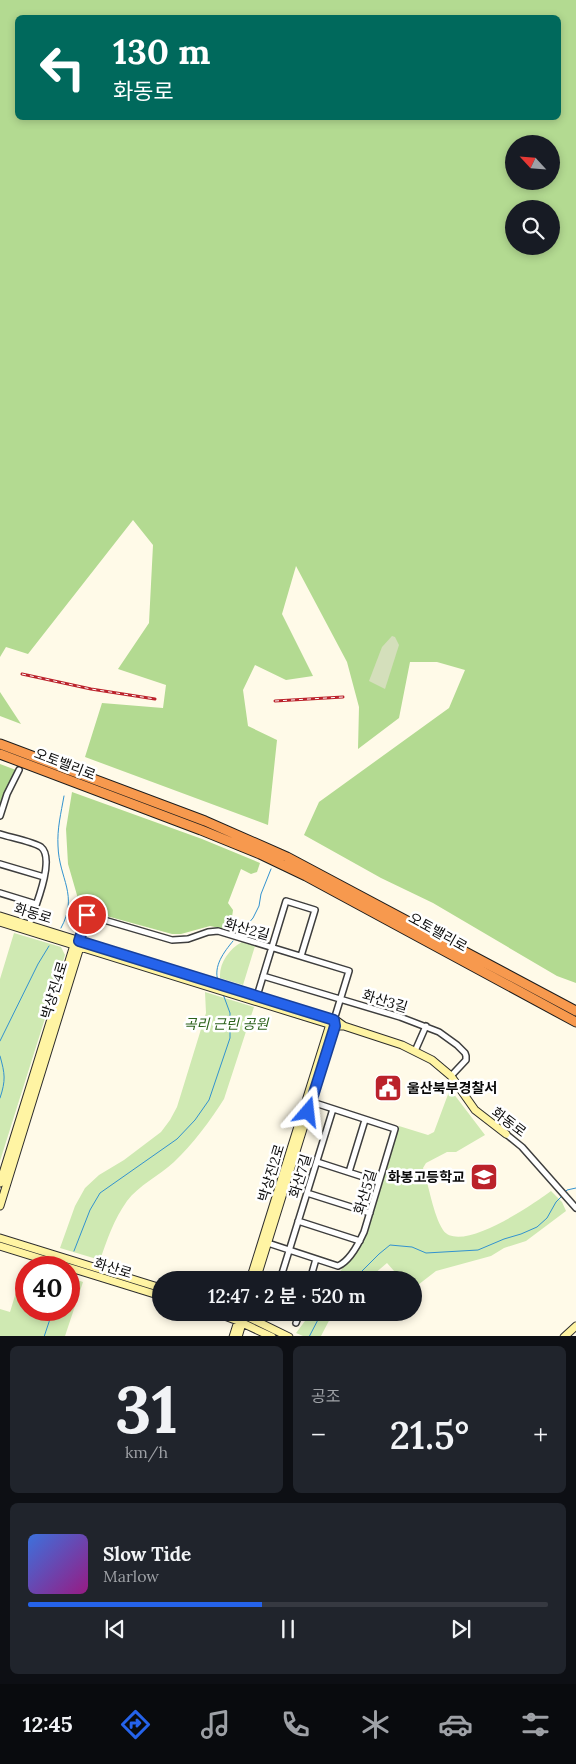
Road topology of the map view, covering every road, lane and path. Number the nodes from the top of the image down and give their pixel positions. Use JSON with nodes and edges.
{"nodes":[{"id":1,"x":0,"y":744,"type":"edge"},
{"id":2,"x":0,"y":754,"type":"edge"},
{"id":3,"x":19,"y":770,"type":"dead end"},
{"id":4,"x":55,"y":770,"type":"junction"},
{"id":5,"x":83,"y":781,"type":"junction"},
{"id":6,"x":0,"y":816,"type":"edge"},
{"id":7,"x":0,"y":834,"type":"edge"},
{"id":8,"x":0,"y":864,"type":"edge"},
{"id":9,"x":44,"y":877,"type":"junction"},
{"id":10,"x":0,"y":893,"type":"edge"},
{"id":11,"x":36,"y":904,"type":"junction"},
{"id":12,"x":0,"y":916,"type":"edge"},
{"id":13,"x":0,"y":922,"type":"edge"},
{"id":14,"x":29,"y":925,"type":"junction"},
{"id":15,"x":78,"y":944,"type":"junction"},
{"id":16,"x":272,"y":948,"type":"junction"},
{"id":17,"x":301,"y":956,"type":"junction"},
{"id":18,"x":263,"y":976,"type":"junction"},
{"id":19,"x":227,"y":989,"type":"junction"},
{"id":20,"x":257,"y":996,"type":"junction"},
{"id":21,"x":341,"y":999,"type":"junction"},
{"id":22,"x":576,"y":1010,"type":"edge"},
{"id":23,"x":576,"y":1022,"type":"edge"},
{"id":24,"x":333,"y":1023,"type":"junction"},
{"id":25,"x":426,"y":1026,"type":"junction"},
{"id":26,"x":415,"y":1050,"type":"junction"},
{"id":27,"x":450,"y":1076,"type":"junction"},
{"id":28,"x":309,"y":1102,"type":"junction"},
{"id":29,"x":333,"y":1109,"type":"junction"},
{"id":30,"x":365,"y":1120,"type":"junction"},
{"id":31,"x":506,"y":1134,"type":"joint"},
{"id":32,"x":316,"y":1162,"type":"junction"},
{"id":33,"x":349,"y":1172,"type":"junction"},
{"id":34,"x":379,"y":1182,"type":"junction"},
{"id":35,"x":0,"y":1183,"type":"edge"},
{"id":36,"x":307,"y":1193,"type":"junction"},
{"id":37,"x":0,"y":1206,"type":"edge"},
{"id":38,"x":576,"y":1208,"type":"edge"},
{"id":39,"x":370,"y":1213,"type":"junction"},
{"id":40,"x":298,"y":1221,"type":"junction"},
{"id":41,"x":0,"y":1238,"type":"edge"},
{"id":42,"x":360,"y":1241,"type":"junction"},
{"id":43,"x":265,"y":1242,"type":"junction"},
{"id":44,"x":0,"y":1246,"type":"edge"},
{"id":45,"x":289,"y":1250,"type":"junction"},
{"id":46,"x":316,"y":1259,"type":"junction"},
{"id":47,"x":254,"y":1271,"type":"edge"},
{"id":48,"x":258,"y":1271,"type":"edge"},
{"id":49,"x":283,"y":1271,"type":"edge"},
{"id":50,"x":313,"y":1271,"type":"edge"},
{"id":51,"x":152,"y":1285,"type":"edge"},
{"id":52,"x":152,"y":1293,"type":"edge"},
{"id":53,"x":239,"y":1321,"type":"edge"},
{"id":54,"x":240,"y":1321,"type":"edge"},
{"id":55,"x":249,"y":1321,"type":"edge"},
{"id":56,"x":253,"y":1321,"type":"edge"},
{"id":57,"x":576,"y":1326,"type":"edge"},
{"id":58,"x":233,"y":1336,"type":"edge"},
{"id":59,"x":238,"y":1336,"type":"edge"},
{"id":60,"x":272,"y":1336,"type":"edge"},
{"id":61,"x":290,"y":1336,"type":"edge"},
{"id":62,"x":564,"y":1336,"type":"edge"}],
"edges":[{"from":1,"to":4,"type":"highway","name":"오토밸리로"},
{"from":2,"to":4,"type":"highway","name":"오토밸리로"},
{"from":3,"to":6,"type":"street"},
{"from":4,"to":5,"type":"highway","name":"오토밸리로"},
{"from":5,"to":22,"type":"highway","name":"오토밸리로"},
{"from":5,"to":23,"type":"highway","name":"오토밸리로"},
{"from":7,"to":9,"type":"street"},
{"from":8,"to":9,"type":"street"},
{"from":9,"to":11,"type":"street"},
{"from":10,"to":11,"type":"street"},
{"from":11,"to":14,"type":"street"},
{"from":12,"to":14,"type":"street","name":"화동로"},
{"from":13,"to":15,"type":"street","name":"화동로"},
{"from":14,"to":15,"type":"street","name":"화동로"},
{"from":15,"to":16,"type":"street","name":"화산2길"},
{"from":15,"to":19,"type":"street","name":"화동로"},
{"from":15,"to":35,"type":"street","name":"박상진4로"},
{"from":15,"to":37,"type":"street","name":"박상진4로"},
{"from":16,"to":17,"type":"street","name":"화산2길"},
{"from":16,"to":17,"type":"street"},
{"from":16,"to":18,"type":"street"},
{"from":17,"to":21,"type":"street","name":"화산2길"},
{"from":18,"to":20,"type":"street"},
{"from":18,"to":21,"type":"street","name":"화산3길"},
{"from":19,"to":20,"type":"street","name":"화동로"},
{"from":19,"to":24,"type":"street","name":"화동로"},
{"from":20,"to":24,"type":"street","name":"화동로"},
{"from":21,"to":24,"type":"street","name":"화산2길"},
{"from":21,"to":25,"type":"street","name":"화산3길"},
{"from":24,"to":26,"type":"street","name":"화동로"},
{"from":24,"to":28,"type":"street","name":"박상진2로"},
{"from":25,"to":26,"type":"street"},
{"from":25,"to":27,"type":"street","name":"화산3길"},
{"from":26,"to":27,"type":"street","name":"화동로"},
{"from":27,"to":31,"type":"street","name":"화동로"},
{"from":28,"to":29,"type":"street","name":"화산5길"},
{"from":28,"to":43,"type":"street","name":"박상진2로"},
{"from":29,"to":30,"type":"street","name":"화산5길"},
{"from":29,"to":32,"type":"street","name":"화산7길"},
{"from":30,"to":33,"type":"street"},
{"from":30,"to":34,"type":"street","name":"화산5길"},
{"from":31,"to":38,"type":"street","name":"화동로"},
{"from":32,"to":33,"type":"street"},
{"from":32,"to":36,"type":"street","name":"화산7길"},
{"from":33,"to":34,"type":"street"},
{"from":34,"to":39,"type":"street","name":"화산5길"},
{"from":36,"to":39,"type":"street"},
{"from":36,"to":40,"type":"street","name":"화산7길"},
{"from":39,"to":42,"type":"street","name":"화산5길"},
{"from":40,"to":42,"type":"street"},
{"from":40,"to":45,"type":"street","name":"화산7길"},
{"from":41,"to":51,"type":"street","name":"화산로"},
{"from":42,"to":46,"type":"street","name":"화산5길"},
{"from":43,"to":45,"type":"street","name":"화산5길"},
{"from":43,"to":47,"type":"street","name":"박상진2로"},
{"from":43,"to":48,"type":"street","name":"박상진2로"},
{"from":44,"to":52,"type":"street","name":"화산로"},
{"from":45,"to":46,"type":"street","name":"화산5길"},
{"from":45,"to":49,"type":"street","name":"화산7길"},
{"from":46,"to":50,"type":"street"},
{"from":53,"to":58,"type":"street"},
{"from":54,"to":59,"type":"street"},
{"from":55,"to":60,"type":"street"},
{"from":56,"to":61,"type":"street"},
{"from":57,"to":62,"type":"street"}]}
